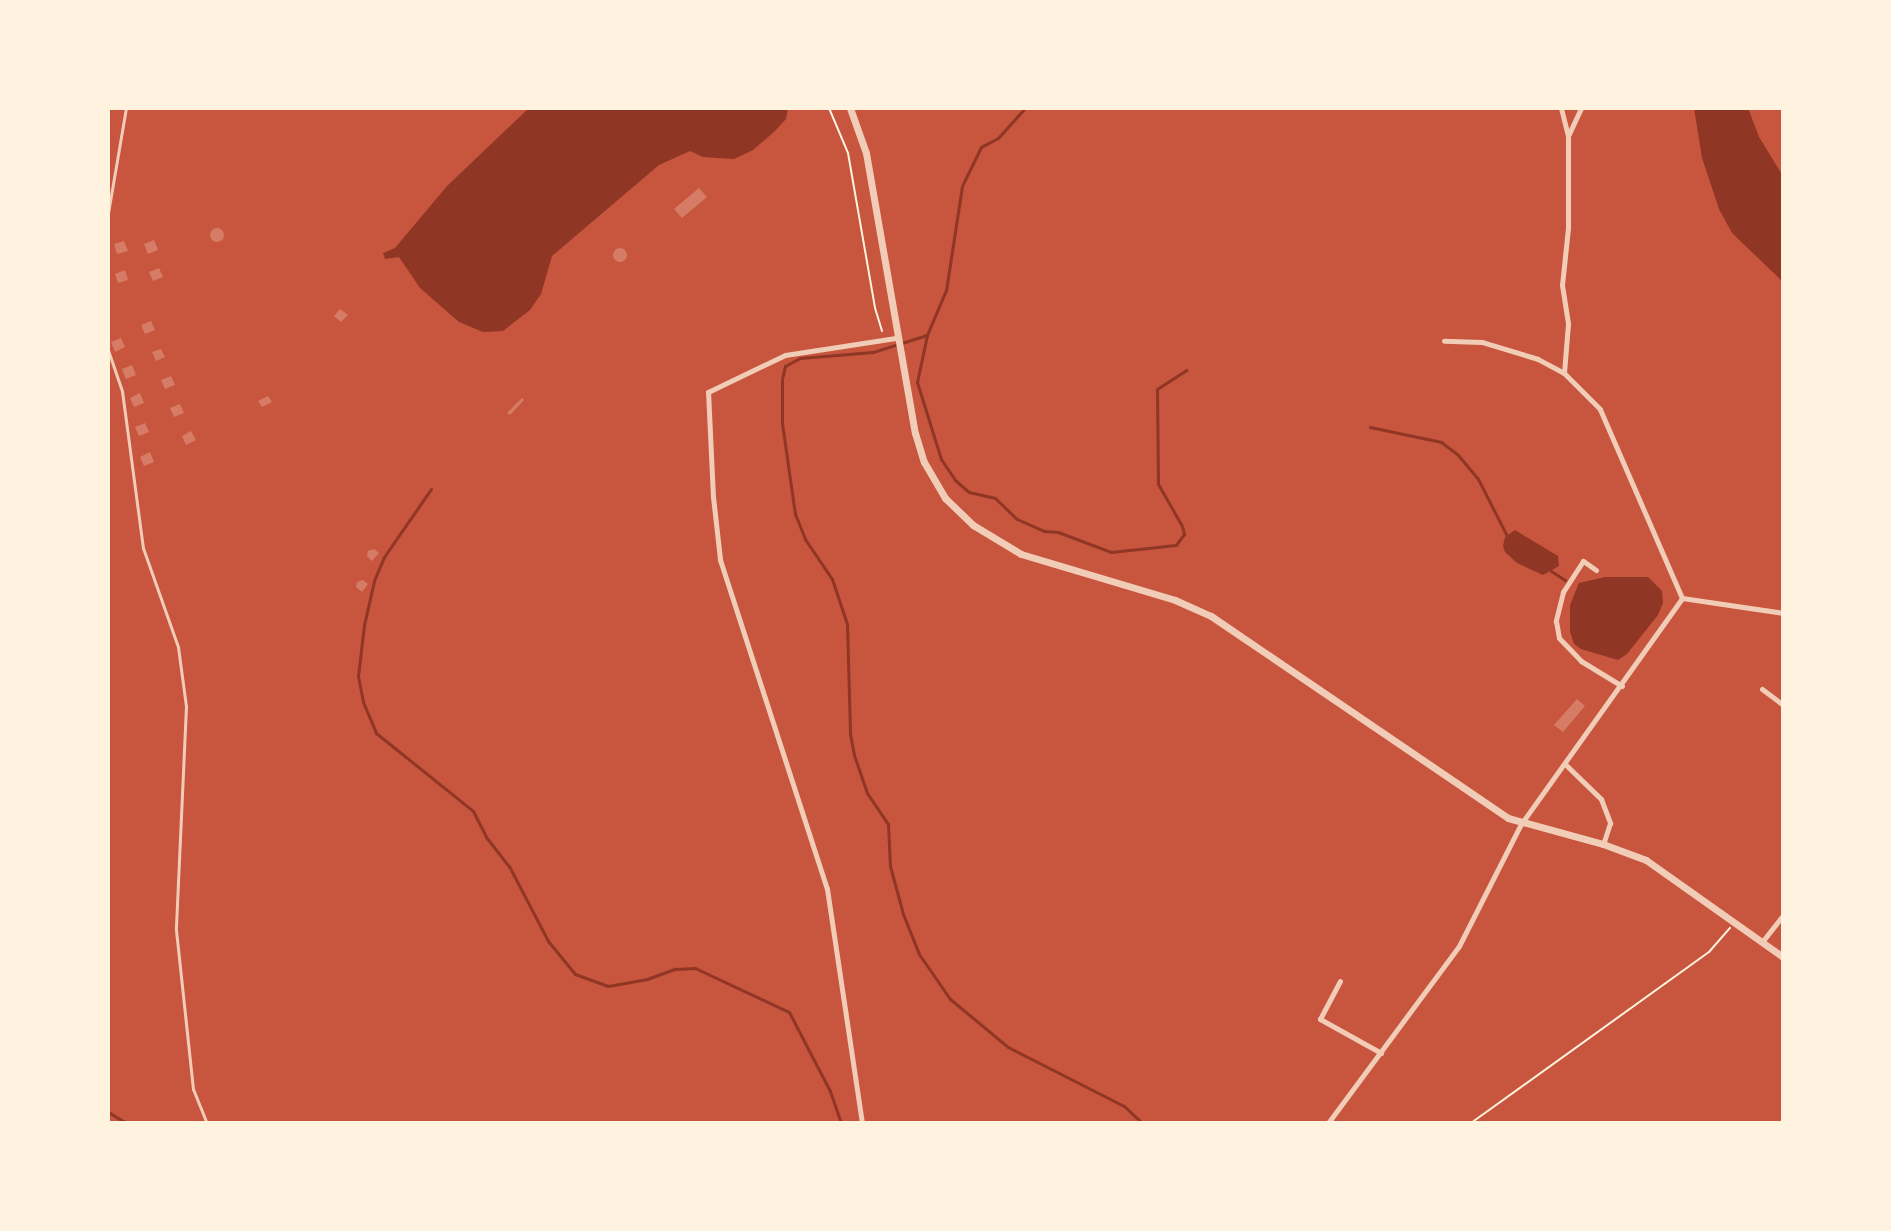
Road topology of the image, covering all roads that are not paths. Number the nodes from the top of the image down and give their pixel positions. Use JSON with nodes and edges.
{"nodes":[{"id":1,"x":126,"y":108,"type":"edge"},
{"id":2,"x":850,"y":108,"type":"edge"},
{"id":3,"x":1561,"y":108,"type":"edge"},
{"id":4,"x":1581,"y":108,"type":"edge"},
{"id":5,"x":1568,"y":136,"type":"junction"},
{"id":6,"x":114,"y":170,"type":"junction"},
{"id":7,"x":108,"y":172,"type":"edge"},
{"id":8,"x":108,"y":213,"type":"edge"},
{"id":9,"x":896,"y":338,"type":"junction"},
{"id":10,"x":1444,"y":341,"type":"dead end"},
{"id":11,"x":108,"y":350,"type":"edge"},
{"id":12,"x":1564,"y":373,"type":"junction"},
{"id":13,"x":1596,"y":570,"type":"dead end"},
{"id":14,"x":1682,"y":598,"type":"junction"},
{"id":15,"x":1783,"y":613,"type":"edge"},
{"id":16,"x":1622,"y":686,"type":"junction"},
{"id":17,"x":1762,"y":689,"type":"dead end"},
{"id":18,"x":1783,"y":705,"type":"edge"},
{"id":19,"x":1566,"y":765,"type":"junction"},
{"id":20,"x":1521,"y":824,"type":"junction"},
{"id":21,"x":1603,"y":844,"type":"junction"},
{"id":22,"x":1783,"y":915,"type":"edge"},
{"id":23,"x":1761,"y":943,"type":"junction"},
{"id":24,"x":1783,"y":957,"type":"edge"},
{"id":25,"x":1340,"y":981,"type":"dead end"},
{"id":26,"x":1381,"y":1053,"type":"junction"},
{"id":27,"x":207,"y":1123,"type":"edge"},
{"id":28,"x":862,"y":1123,"type":"edge"},
{"id":29,"x":1328,"y":1123,"type":"edge"}],
"edges":[{"from":1,"to":6,"type":"lane"},
{"from":2,"to":9,"type":"street"},
{"from":3,"to":5,"type":"street"},
{"from":4,"to":5,"type":"street"},
{"from":5,"to":12,"type":"street"},
{"from":6,"to":7,"type":"lane"},
{"from":6,"to":8,"type":"lane"},
{"from":9,"to":20,"type":"street"},
{"from":9,"to":28,"type":"street"},
{"from":10,"to":12,"type":"street"},
{"from":11,"to":27,"type":"lane"},
{"from":12,"to":14,"type":"street"},
{"from":13,"to":16,"type":"street"},
{"from":14,"to":15,"type":"street"},
{"from":14,"to":16,"type":"street"},
{"from":16,"to":19,"type":"street"},
{"from":17,"to":18,"type":"street"},
{"from":19,"to":20,"type":"street"},
{"from":19,"to":21,"type":"street"},
{"from":20,"to":21,"type":"street"},
{"from":20,"to":26,"type":"street"},
{"from":21,"to":23,"type":"street"},
{"from":22,"to":23,"type":"street"},
{"from":23,"to":24,"type":"street"},
{"from":25,"to":26,"type":"street"},
{"from":26,"to":29,"type":"street"}]}
